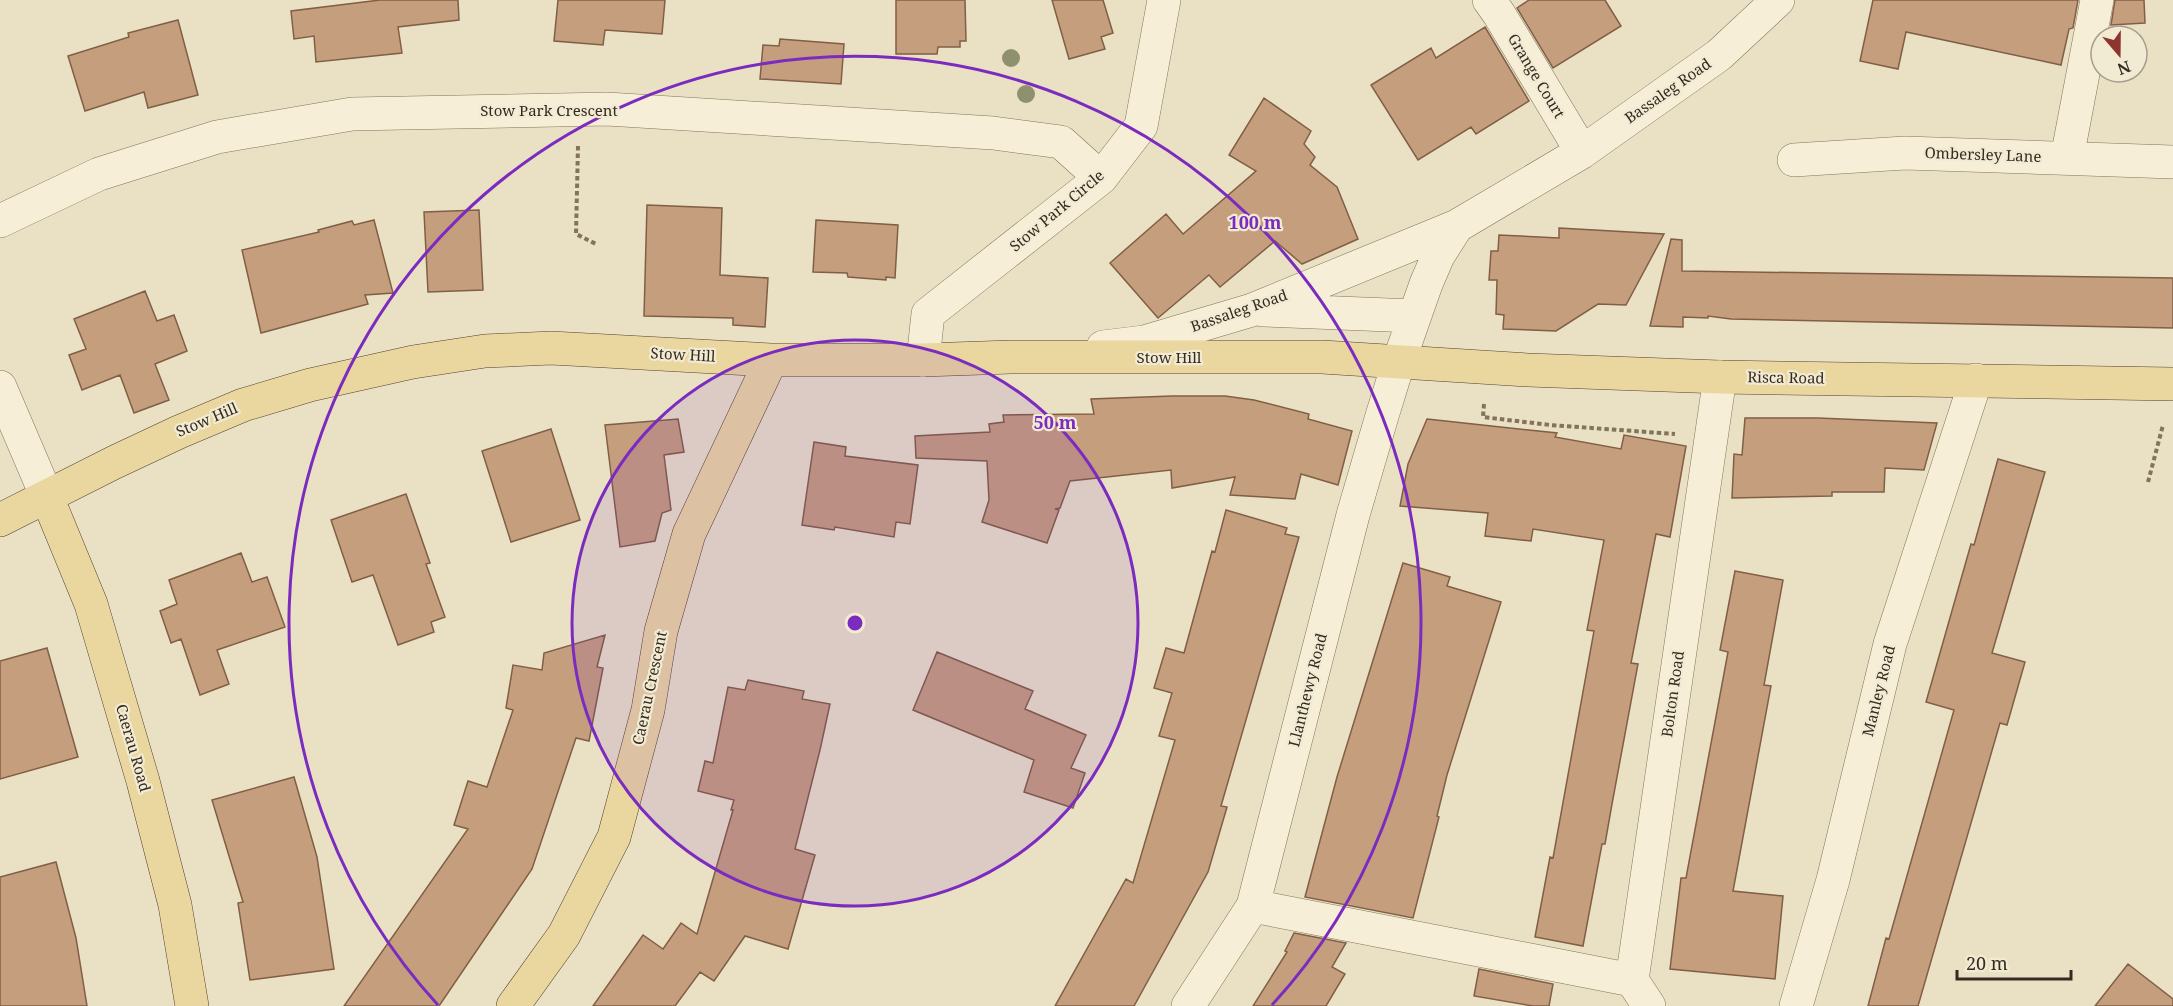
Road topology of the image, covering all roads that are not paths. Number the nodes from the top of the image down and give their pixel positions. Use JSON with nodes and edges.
{"nodes":[{"id":1,"x":1164,"y":0,"type":"edge"},
{"id":2,"x":1489,"y":0,"type":"edge"},
{"id":3,"x":1778,"y":0,"type":"edge"},
{"id":4,"x":2097,"y":0,"type":"edge"},
{"id":5,"x":1582,"y":152,"type":"junction"},
{"id":6,"x":2067,"y":158,"type":"junction"},
{"id":7,"x":1794,"y":160,"type":"dead end"},
{"id":8,"x":2173,"y":162,"type":"edge"},
{"id":9,"x":1101,"y":178,"type":"junction"},
{"id":10,"x":0,"y":221,"type":"edge"},
{"id":11,"x":1457,"y":226,"type":"junction"},
{"id":12,"x":1252,"y":310,"type":"junction"},
{"id":13,"x":1414,"y":316,"type":"junction"},
{"id":14,"x":1011,"y":357,"type":"junction"},
{"id":15,"x":771,"y":360,"type":"junction"},
{"id":16,"x":923,"y":360,"type":"junction"},
{"id":17,"x":1399,"y":361,"type":"junction"},
{"id":18,"x":1720,"y":377,"type":"junction"},
{"id":19,"x":1976,"y":380,"type":"junction"},
{"id":20,"x":2173,"y":384,"type":"edge"},
{"id":21,"x":0,"y":387,"type":"edge"},
{"id":22,"x":47,"y":497,"type":"junction"},
{"id":23,"x":0,"y":520,"type":"edge"},
{"id":24,"x":1252,"y":906,"type":"junction"},
{"id":25,"x":1640,"y":993,"type":"edge"},
{"id":26,"x":192,"y":1006,"type":"edge"},
{"id":27,"x":513,"y":1006,"type":"edge"},
{"id":28,"x":1188,"y":1006,"type":"edge"},
{"id":29,"x":1796,"y":1006,"type":"edge"}],
"edges":[{"from":1,"to":9,"type":"street","name":"Stow Park Circle"},
{"from":2,"to":5,"type":"street","name":"Grange Court"},
{"from":3,"to":5,"type":"street","name":"Bassaleg Road"},
{"from":4,"to":6,"type":"street"},
{"from":5,"to":11,"type":"street","name":"Bassaleg Road"},
{"from":6,"to":7,"type":"street","name":"Ombersley Lane"},
{"from":6,"to":8,"type":"street","name":"Ombersley Lane"},
{"from":9,"to":10,"type":"street","name":"Stow Park Crescent"},
{"from":9,"to":16,"type":"street","name":"Stow Park Circle"},
{"from":11,"to":12,"type":"street","name":"Bassaleg Road"},
{"from":11,"to":13,"type":"street","name":"Bassaleg Road"},
{"from":12,"to":13,"type":"street"},
{"from":12,"to":14,"type":"street","name":"Bassaleg Road"},
{"from":13,"to":17,"type":"street","name":"Bassaleg Road"},
{"from":14,"to":16,"type":"main road","name":"Stow Hill"},
{"from":14,"to":17,"type":"main road","name":"Stow Hill"},
{"from":15,"to":16,"type":"main road","name":"Stow Hill"},
{"from":15,"to":22,"type":"main road","name":"Stow Hill"},
{"from":15,"to":27,"type":"main road","name":"Caerau Crescent"},
{"from":17,"to":18,"type":"main road","name":"Risca Road"},
{"from":17,"to":24,"type":"street","name":"Llanthewy Road"},
{"from":18,"to":19,"type":"main road","name":"Risca Road"},
{"from":18,"to":25,"type":"street","name":"Bolton Road"},
{"from":19,"to":20,"type":"main road","name":"Risca Road"},
{"from":19,"to":29,"type":"street","name":"Manley Road"},
{"from":21,"to":22,"type":"street"},
{"from":22,"to":23,"type":"main road","name":"Stow Hill"},
{"from":22,"to":26,"type":"main road","name":"Caerau Road"},
{"from":24,"to":25,"type":"street"},
{"from":24,"to":28,"type":"street","name":"Llanthewy Road"}]}
